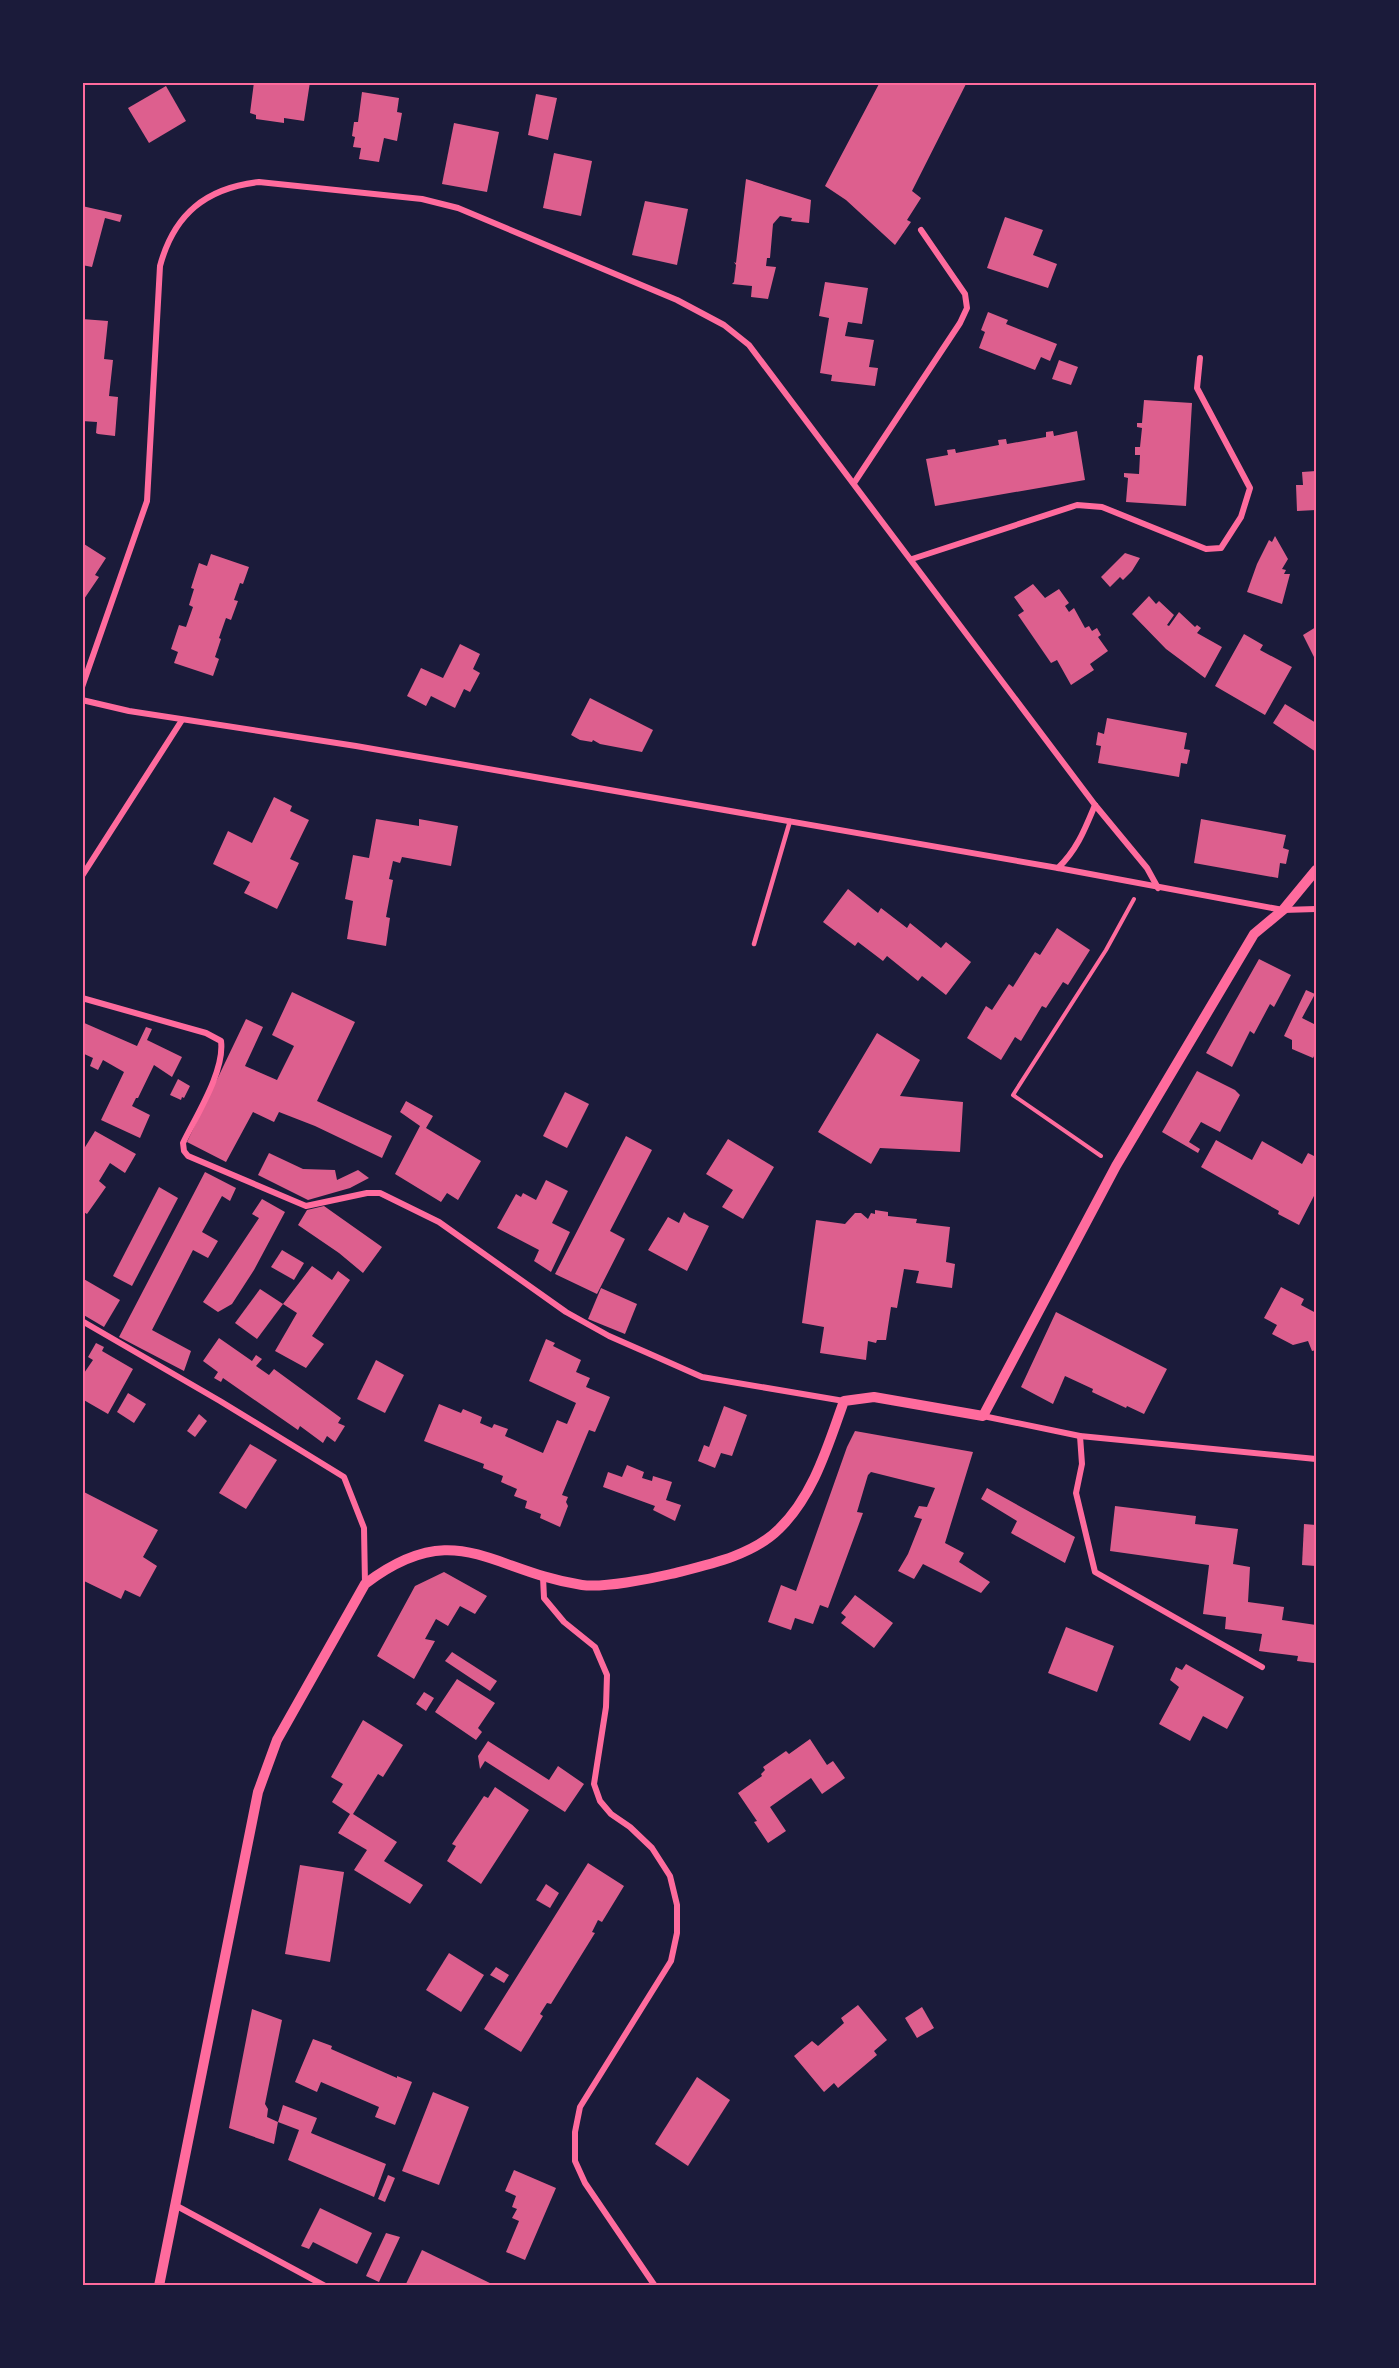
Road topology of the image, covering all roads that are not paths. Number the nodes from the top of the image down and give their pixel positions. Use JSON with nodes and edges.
{"nodes":[{"id":1,"x":921,"y":230,"type":"dead end"},
{"id":2,"x":1200,"y":358,"type":"dead end"},
{"id":3,"x":854,"y":483,"type":"junction"},
{"id":4,"x":912,"y":559,"type":"junction"},
{"id":5,"x":82,"y":687,"type":"edge"},
{"id":6,"x":82,"y":700,"type":"edge"},
{"id":7,"x":182,"y":720,"type":"junction"},
{"id":8,"x":1095,"y":805,"type":"junction"},
{"id":9,"x":790,"y":821,"type":"junction"},
{"id":10,"x":1058,"y":868,"type":"junction"},
{"id":11,"x":1317,"y":870,"type":"edge"},
{"id":12,"x":82,"y":876,"type":"edge"},
{"id":13,"x":1158,"y":888,"type":"junction"},
{"id":14,"x":1317,"y":909,"type":"edge"},
{"id":15,"x":1283,"y":910,"type":"junction"},
{"id":16,"x":754,"y":944,"type":"dead end"},
{"id":17,"x":82,"y":998,"type":"edge"},
{"id":18,"x":82,"y":1321,"type":"edge"},
{"id":19,"x":844,"y":1401,"type":"junction"},
{"id":20,"x":983,"y":1416,"type":"junction"},
{"id":21,"x":1080,"y":1436,"type":"junction"},
{"id":22,"x":1317,"y":1459,"type":"edge"},
{"id":23,"x":543,"y":1577,"type":"junction"},
{"id":24,"x":365,"y":1584,"type":"junction"},
{"id":25,"x":1262,"y":1668,"type":"dead end"},
{"id":26,"x":175,"y":2205,"type":"junction"},
{"id":27,"x":159,"y":2286,"type":"edge"},
{"id":28,"x":325,"y":2286,"type":"edge"},
{"id":29,"x":655,"y":2286,"type":"edge"}],
"edges":[{"from":1,"to":3,"type":"street"},
{"from":2,"to":4,"type":"street"},
{"from":3,"to":4,"type":"street"},
{"from":3,"to":5,"type":"street"},
{"from":4,"to":8,"type":"street"},
{"from":6,"to":7,"type":"street"},
{"from":7,"to":9,"type":"street"},
{"from":7,"to":12,"type":"street"},
{"from":8,"to":10,"type":"street"},
{"from":8,"to":13,"type":"street"},
{"from":9,"to":10,"type":"street"},
{"from":9,"to":16,"type":"lane"},
{"from":10,"to":13,"type":"street"},
{"from":11,"to":15,"type":"street"},
{"from":13,"to":15,"type":"street"},
{"from":14,"to":15,"type":"street"},
{"from":15,"to":20,"type":"street"},
{"from":17,"to":19,"type":"street"},
{"from":18,"to":24,"type":"street"},
{"from":19,"to":20,"type":"street"},
{"from":19,"to":23,"type":"street"},
{"from":20,"to":21,"type":"street"},
{"from":21,"to":22,"type":"street"},
{"from":21,"to":25,"type":"street"},
{"from":23,"to":24,"type":"street"},
{"from":23,"to":29,"type":"street"},
{"from":24,"to":26,"type":"street"},
{"from":26,"to":27,"type":"street"},
{"from":26,"to":28,"type":"street"}]}
